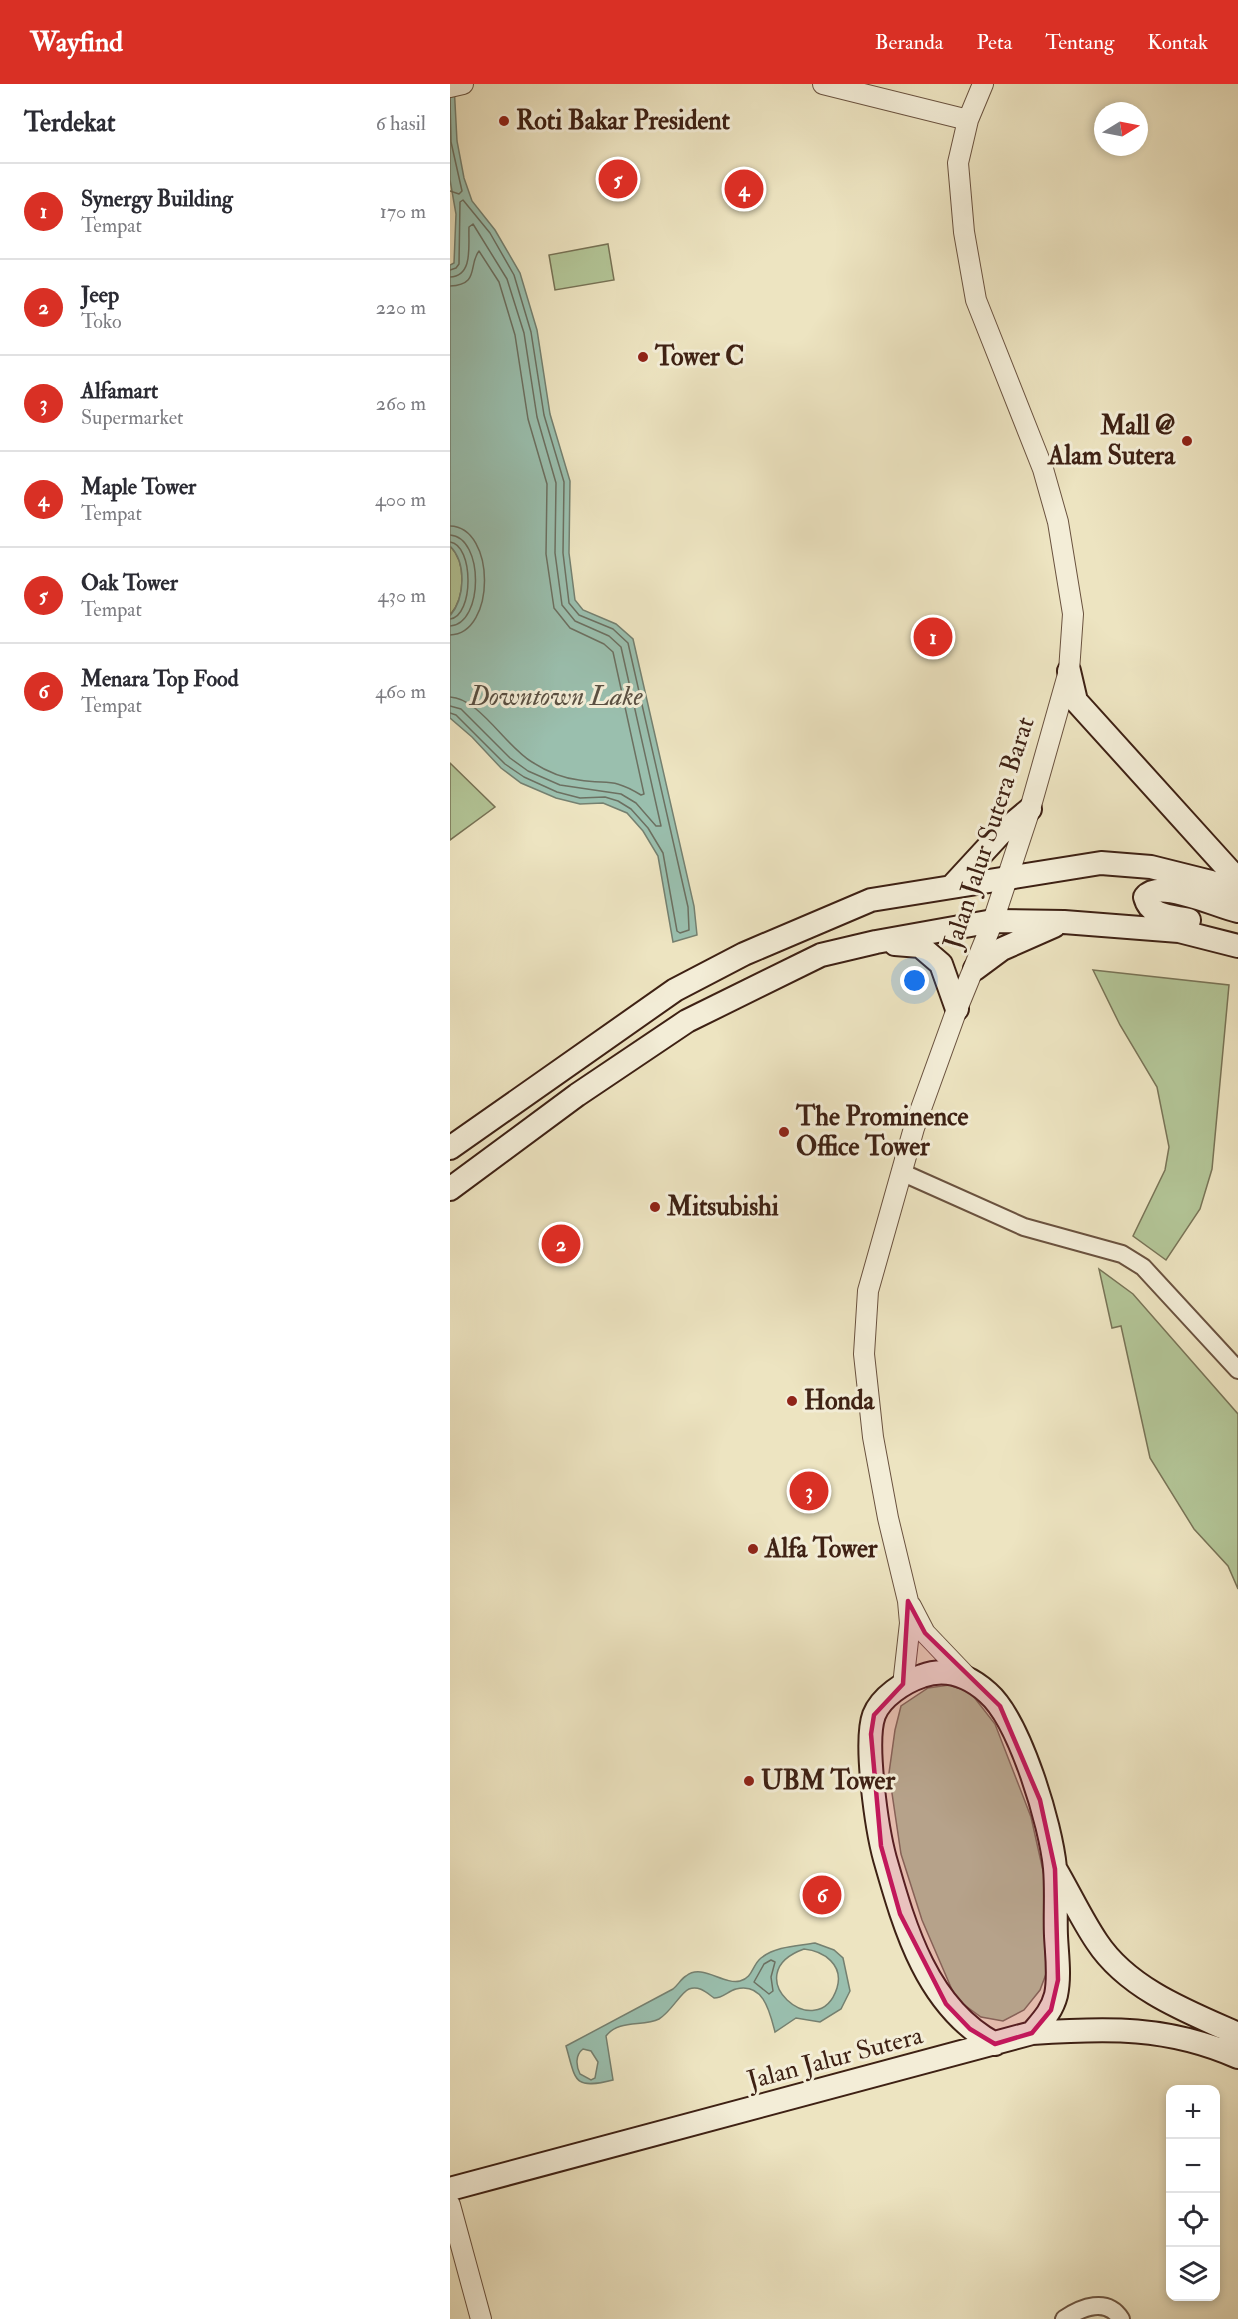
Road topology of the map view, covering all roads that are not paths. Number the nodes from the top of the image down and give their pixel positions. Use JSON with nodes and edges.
{"nodes":[{"id":1,"x":463,"y":84,"type":"edge"},
{"id":2,"x":823,"y":84,"type":"edge"},
{"id":3,"x":983,"y":84,"type":"edge"},
{"id":4,"x":450,"y":87,"type":"edge"},
{"id":5,"x":968,"y":120,"type":"junction"},
{"id":6,"x":1069,"y":671,"type":"junction"},
{"id":7,"x":1030,"y":809,"type":"junction"},
{"id":8,"x":1007,"y":878,"type":"junction"},
{"id":9,"x":1238,"y":880,"type":"edge"},
{"id":10,"x":953,"y":885,"type":"junction"},
{"id":11,"x":1238,"y":896,"type":"edge"},
{"id":12,"x":1238,"y":911,"type":"edge"},
{"id":13,"x":993,"y":921,"type":"junction"},
{"id":14,"x":1064,"y":922,"type":"junction"},
{"id":15,"x":1238,"y":940,"type":"edge"},
{"id":16,"x":876,"y":942,"type":"junction"},
{"id":17,"x":1238,"y":946,"type":"edge"},
{"id":18,"x":975,"y":969,"type":"junction"},
{"id":19,"x":957,"y":1009,"type":"junction"},
{"id":20,"x":450,"y":1148,"type":"edge"},
{"id":21,"x":901,"y":1172,"type":"junction"},
{"id":22,"x":450,"y":1189,"type":"edge"},
{"id":23,"x":1238,"y":1370,"type":"edge"},
{"id":24,"x":908,"y":1601,"type":"junction"},
{"id":25,"x":967,"y":1677,"type":"junction"},
{"id":26,"x":903,"y":1685,"type":"junction"},
{"id":27,"x":1055,"y":1869,"type":"junction"},
{"id":28,"x":1032,"y":2033,"type":"junction"},
{"id":29,"x":1238,"y":2034,"type":"edge"},
{"id":30,"x":995,"y":2044,"type":"junction"},
{"id":31,"x":1238,"y":2057,"type":"edge"},
{"id":32,"x":450,"y":2189,"type":"edge"},
{"id":33,"x":450,"y":2205,"type":"edge"},
{"id":34,"x":481,"y":2319,"type":"edge"},
{"id":35,"x":1064,"y":2319,"type":"edge"},
{"id":36,"x":1121,"y":2319,"type":"edge"}],
"edges":[{"from":1,"to":4,"type":"street"},
{"from":2,"to":5,"type":"street"},
{"from":3,"to":5,"type":"street","name":"Jalan Jalur Sutera Barat"},
{"from":5,"to":6,"type":"street","name":"Jalan Jalur Sutera Barat"},
{"from":6,"to":7,"type":"street","name":"Jalan Jalur Sutera Barat"},
{"from":6,"to":9,"type":"main road"},
{"from":7,"to":8,"type":"street","name":"Jalan Jalur Sutera Barat"},
{"from":7,"to":10,"type":"main road"},
{"from":8,"to":10,"type":"main road"},
{"from":8,"to":11,"type":"main road"},
{"from":8,"to":13,"type":"street","name":"Jalan Jalur Sutera Barat"},
{"from":10,"to":20,"type":"main road"},
{"from":12,"to":15,"type":"main road"},
{"from":13,"to":14,"type":"main road"},
{"from":13,"to":16,"type":"main road"},
{"from":13,"to":18,"type":"street","name":"Jalan Jalur Sutera Barat"},
{"from":14,"to":17,"type":"main road"},
{"from":14,"to":18,"type":"main road"},
{"from":16,"to":19,"type":"main road"},
{"from":16,"to":22,"type":"main road"},
{"from":18,"to":19,"type":"street","name":"Jalan Jalur Sutera Barat"},
{"from":19,"to":21,"type":"street","name":"Jalan Jalur Sutera Barat"},
{"from":21,"to":23,"type":"street"},
{"from":21,"to":24,"type":"street","name":"Jalan Jalur Sutera Barat"},
{"from":24,"to":25,"type":"street","name":"Jalan Jalur Sutera Barat"},
{"from":24,"to":26,"type":"street","name":"Jalan Jalur Sutera Barat"},
{"from":25,"to":26,"type":"main road","name":"Jalan Jalur Sutera Barat"},
{"from":25,"to":27,"type":"main road","name":"Jalan Jalur Sutera Barat"},
{"from":26,"to":30,"type":"main road","name":"Jalan Jalur Sutera Barat"},
{"from":27,"to":28,"type":"main road"},
{"from":27,"to":29,"type":"main road"},
{"from":28,"to":30,"type":"main road","name":"Jalan Jalur Sutera"},
{"from":28,"to":31,"type":"main road","name":"Jalan Jalur Sutera"},
{"from":30,"to":32,"type":"main road","name":"Jalan Jalur Sutera"},
{"from":33,"to":34,"type":"street"},
{"from":35,"to":36,"type":"street"}]}
